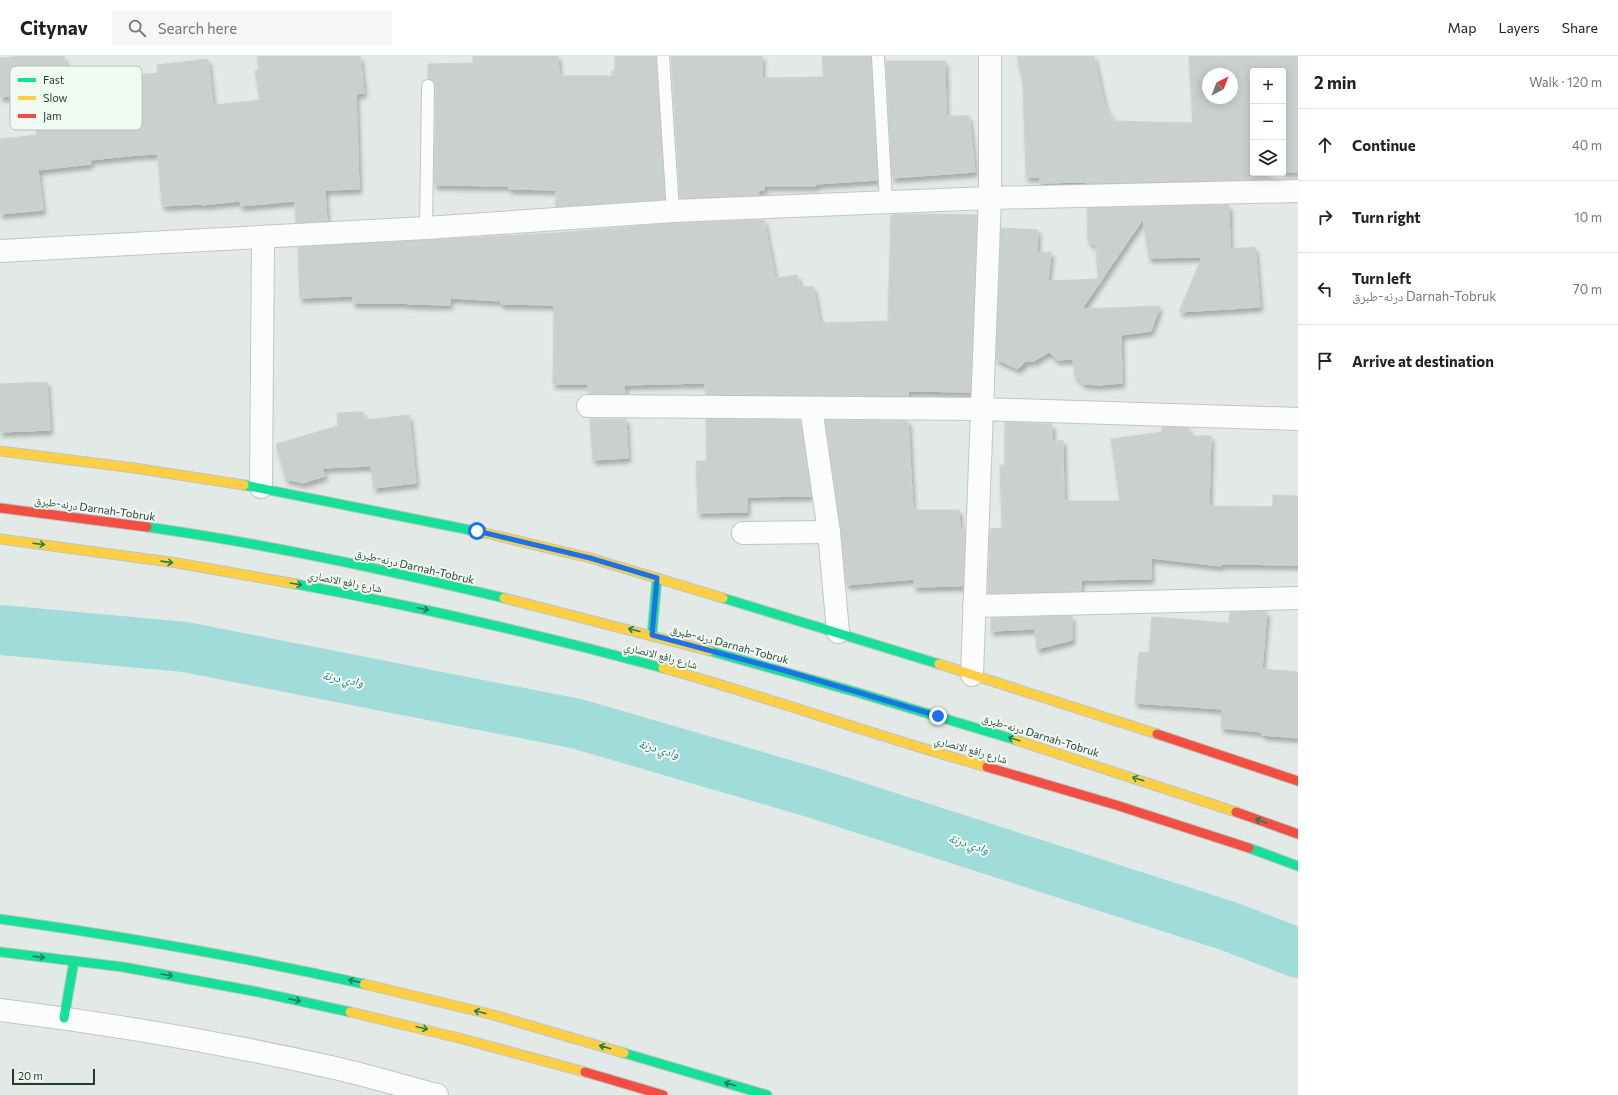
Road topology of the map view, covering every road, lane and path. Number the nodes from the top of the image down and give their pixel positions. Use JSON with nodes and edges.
{"nodes":[{"id":1,"x":663,"y":56,"type":"edge"},
{"id":2,"x":878,"y":56,"type":"edge"},
{"id":3,"x":990,"y":56,"type":"edge"},
{"id":4,"x":428,"y":86,"type":"dead end"},
{"id":5,"x":1298,"y":191,"type":"edge"},
{"id":6,"x":990,"y":198,"type":"junction"},
{"id":7,"x":886,"y":201,"type":"junction"},
{"id":8,"x":673,"y":211,"type":"junction"},
{"id":9,"x":426,"y":228,"type":"junction"},
{"id":10,"x":262,"y":237,"type":"junction"},
{"id":11,"x":0,"y":251,"type":"edge"},
{"id":12,"x":588,"y":406,"type":"dead end"},
{"id":13,"x":811,"y":408,"type":"junction"},
{"id":14,"x":981,"y":409,"type":"junction"},
{"id":15,"x":1298,"y":419,"type":"edge"},
{"id":16,"x":0,"y":451,"type":"edge"},
{"id":17,"x":261,"y":487,"type":"junction"},
{"id":18,"x":0,"y":508,"type":"edge"},
{"id":19,"x":829,"y":532,"type":"junction"},
{"id":20,"x":743,"y":533,"type":"dead end"},
{"id":21,"x":0,"y":539,"type":"edge"},
{"id":22,"x":657,"y":578,"type":"junction"},
{"id":23,"x":1298,"y":598,"type":"edge"},
{"id":24,"x":974,"y":606,"type":"junction"},
{"id":25,"x":838,"y":632,"type":"junction"},
{"id":26,"x":652,"y":635,"type":"junction"},
{"id":27,"x":972,"y":675,"type":"junction"},
{"id":28,"x":1298,"y":781,"type":"edge"},
{"id":29,"x":1298,"y":834,"type":"edge"},
{"id":30,"x":1298,"y":866,"type":"edge"},
{"id":31,"x":0,"y":919,"type":"edge"},
{"id":32,"x":0,"y":952,"type":"edge"},
{"id":33,"x":74,"y":961,"type":"junction"},
{"id":34,"x":0,"y":1010,"type":"edge"},
{"id":35,"x":64,"y":1018,"type":"junction"},
{"id":36,"x":437,"y":1095,"type":"edge"},
{"id":37,"x":663,"y":1095,"type":"edge"},
{"id":38,"x":767,"y":1095,"type":"edge"}],
"edges":[{"from":1,"to":8,"type":"lane"},
{"from":2,"to":7,"type":"lane"},
{"from":3,"to":6,"type":"street"},
{"from":4,"to":9,"type":"lane"},
{"from":5,"to":6,"type":"street"},
{"from":6,"to":7,"type":"street"},
{"from":6,"to":14,"type":"street"},
{"from":7,"to":8,"type":"street"},
{"from":8,"to":9,"type":"street"},
{"from":9,"to":10,"type":"street"},
{"from":10,"to":11,"type":"street"},
{"from":10,"to":17,"type":"street"},
{"from":12,"to":13,"type":"street"},
{"from":13,"to":14,"type":"street"},
{"from":13,"to":19,"type":"street"},
{"from":14,"to":15,"type":"street"},
{"from":14,"to":24,"type":"street"},
{"from":16,"to":17,"type":"street"},
{"from":17,"to":22,"type":"street"},
{"from":26,"to":18,"type":"street","name":"درنه-طبرق Darnah-Tobruk","one_way":true},
{"from":19,"to":20,"type":"street"},
{"from":19,"to":25,"type":"street"},
{"from":21,"to":30,"type":"street","name":"شارع رافع الانصاري","one_way":true},
{"from":22,"to":25,"type":"street"},
{"from":22,"to":26,"type":"street"},
{"from":23,"to":24,"type":"street"},
{"from":24,"to":27,"type":"street"},
{"from":25,"to":27,"type":"street"},
{"from":29,"to":26,"type":"street","name":"درنه-طبرق Darnah-Tobruk","one_way":true},
{"from":27,"to":28,"type":"street"},
{"from":38,"to":31,"type":"street","one_way":true},
{"from":32,"to":33,"type":"street","one_way":true},
{"from":33,"to":35,"type":"street"},
{"from":33,"to":37,"type":"street","one_way":true},
{"from":34,"to":35,"type":"street"},
{"from":35,"to":36,"type":"street"}]}
